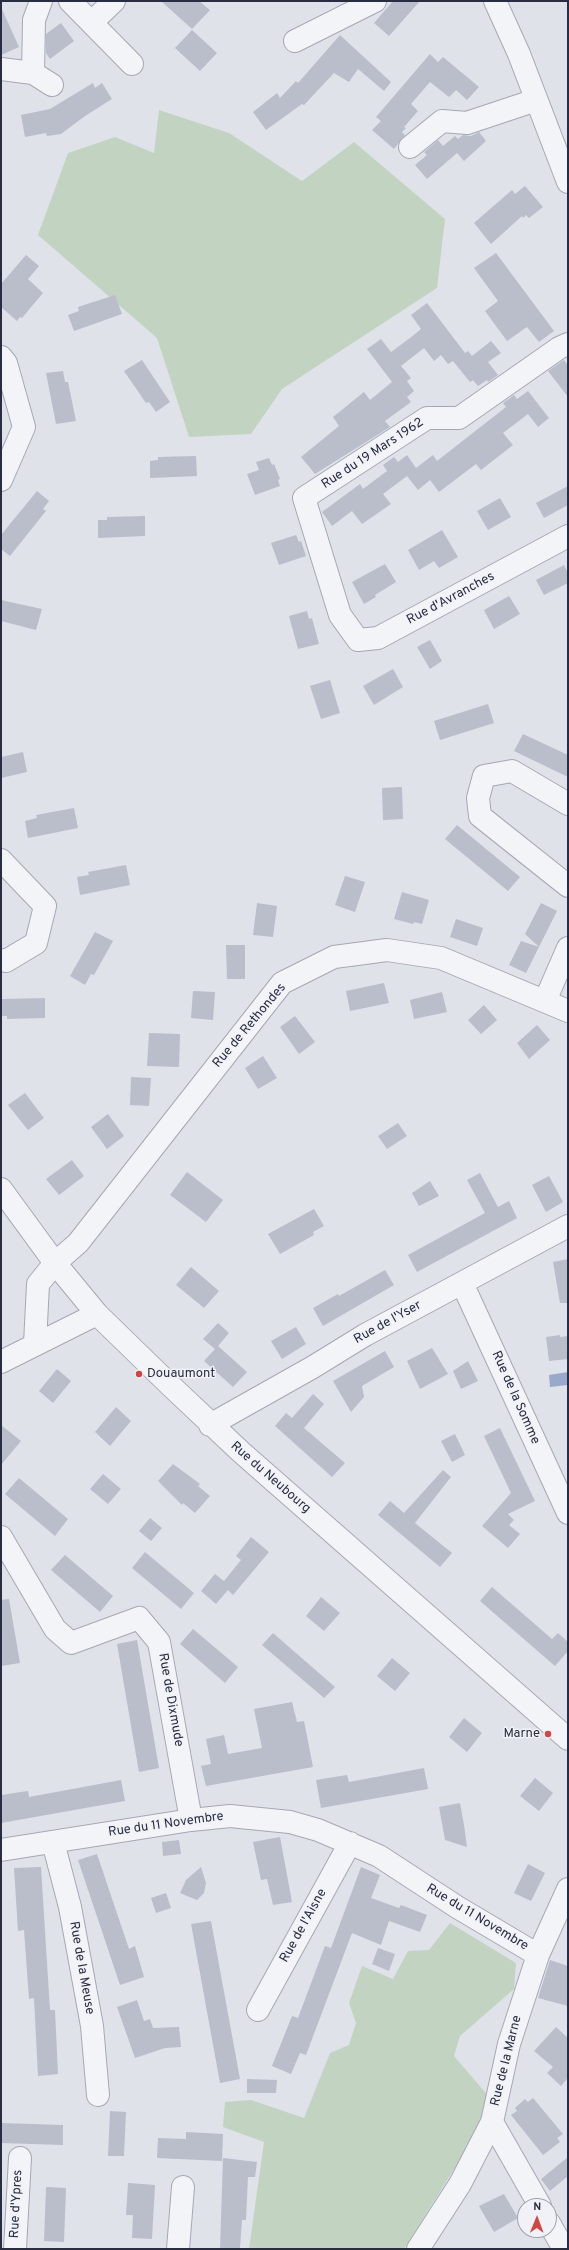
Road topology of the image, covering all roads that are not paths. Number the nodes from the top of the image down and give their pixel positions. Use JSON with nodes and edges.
{"nodes":[{"id":1,"x":42,"y":1,"type":"edge"},
{"id":2,"x":70,"y":1,"type":"edge"},
{"id":3,"x":114,"y":1,"type":"edge"},
{"id":4,"x":375,"y":1,"type":"edge"},
{"id":5,"x":495,"y":1,"type":"edge"},
{"id":6,"x":92,"y":22,"type":"junction"},
{"id":7,"x":295,"y":41,"type":"dead end"},
{"id":8,"x":132,"y":64,"type":"dead end"},
{"id":9,"x":1,"y":69,"type":"edge"},
{"id":10,"x":33,"y":73,"type":"junction"},
{"id":11,"x":52,"y":85,"type":"dead end"},
{"id":12,"x":536,"y":100,"type":"junction"},
{"id":13,"x":410,"y":147,"type":"dead end"},
{"id":14,"x":568,"y":182,"type":"edge"},
{"id":15,"x":568,"y":344,"type":"edge"},
{"id":16,"x":1,"y":357,"type":"edge"},
{"id":17,"x":1,"y":480,"type":"edge"},
{"id":18,"x":568,"y":536,"type":"edge"},
{"id":19,"x":340,"y":615,"type":"joint"},
{"id":20,"x":568,"y":804,"type":"edge"},
{"id":21,"x":1,"y":860,"type":"edge"},
{"id":22,"x":568,"y":886,"type":"edge"},
{"id":23,"x":568,"y":948,"type":"edge"},
{"id":24,"x":1,"y":960,"type":"edge"},
{"id":25,"x":545,"y":1001,"type":"junction"},
{"id":26,"x":568,"y":1011,"type":"edge"},
{"id":27,"x":1,"y":1188,"type":"edge"},
{"id":28,"x":568,"y":1226,"type":"edge"},
{"id":29,"x":55,"y":1263,"type":"junction"},
{"id":30,"x":462,"y":1283,"type":"junction"},
{"id":31,"x":97,"y":1314,"type":"junction"},
{"id":32,"x":35,"y":1344,"type":"junction"},
{"id":33,"x":1,"y":1362,"type":"edge"},
{"id":34,"x":210,"y":1425,"type":"junction"},
{"id":35,"x":568,"y":1513,"type":"edge"},
{"id":36,"x":1,"y":1537,"type":"edge"},
{"id":37,"x":568,"y":1739,"type":"edge"},
{"id":38,"x":191,"y":1820,"type":"junction"},
{"id":39,"x":53,"y":1842,"type":"junction"},
{"id":40,"x":350,"y":1843,"type":"junction"},
{"id":41,"x":1,"y":1850,"type":"edge"},
{"id":42,"x":568,"y":1889,"type":"edge"},
{"id":43,"x":538,"y":1955,"type":"junction"},
{"id":44,"x":258,"y":2010,"type":"dead end"},
{"id":45,"x":98,"y":2095,"type":"dead end"},
{"id":46,"x":492,"y":2122,"type":"junction"},
{"id":47,"x":20,"y":2158,"type":"dead end"},
{"id":48,"x":183,"y":2187,"type":"dead end"},
{"id":49,"x":535,"y":2198,"type":"edge"},
{"id":50,"x":557,"y":2237,"type":"edge"},
{"id":51,"x":15,"y":2249,"type":"edge"},
{"id":52,"x":178,"y":2249,"type":"edge"},
{"id":53,"x":418,"y":2249,"type":"edge"},
{"id":54,"x":564,"y":2249,"type":"edge"}],
"edges":[{"from":1,"to":10,"type":"street"},
{"from":2,"to":6,"type":"street"},
{"from":3,"to":6,"type":"street"},
{"from":4,"to":7,"type":"street"},
{"from":5,"to":12,"type":"street"},
{"from":6,"to":8,"type":"street"},
{"from":9,"to":10,"type":"street"},
{"from":10,"to":11,"type":"street"},
{"from":12,"to":13,"type":"street"},
{"from":12,"to":14,"type":"street"},
{"from":15,"to":19,"type":"street","name":"Rue du 19 Mars 1962"},
{"from":16,"to":17,"type":"street"},
{"from":18,"to":19,"type":"street","name":"Rue d'Avranches"},
{"from":20,"to":22,"type":"street"},
{"from":21,"to":24,"type":"street"},
{"from":23,"to":25,"type":"street"},
{"from":25,"to":26,"type":"street","name":"Rue de Rethondes"},
{"from":25,"to":29,"type":"street","name":"Rue de Rethondes"},
{"from":27,"to":29,"type":"street","name":"Rue du Neubourg"},
{"from":28,"to":30,"type":"street","name":"Rue de l'Yser"},
{"from":29,"to":31,"type":"street","name":"Rue du Neubourg"},
{"from":29,"to":32,"type":"street","name":"Rue de Rethondes"},
{"from":30,"to":34,"type":"street","name":"Rue de l'Yser"},
{"from":30,"to":35,"type":"street","name":"Rue de la Somme"},
{"from":31,"to":32,"type":"street"},
{"from":31,"to":34,"type":"street","name":"Rue du Neubourg"},
{"from":32,"to":33,"type":"street"},
{"from":34,"to":37,"type":"street","name":"Rue du Neubourg"},
{"from":36,"to":38,"type":"street","name":"Rue de Dixmude"},
{"from":38,"to":39,"type":"street","name":"Rue du 11 Novembre"},
{"from":38,"to":40,"type":"street","name":"Rue du 11 Novembre"},
{"from":39,"to":41,"type":"street","name":"Rue du 11 Novembre"},
{"from":39,"to":45,"type":"street","name":"Rue de la Meuse"},
{"from":40,"to":43,"type":"street","name":"Rue du 11 Novembre"},
{"from":40,"to":44,"type":"street","name":"Rue de l'Aisne"},
{"from":42,"to":43,"type":"street","name":"Rue de la Marne"},
{"from":43,"to":46,"type":"street","name":"Rue de la Marne"},
{"from":46,"to":49,"type":"street","name":"Rue de la Marne"},
{"from":46,"to":53,"type":"street"},
{"from":47,"to":51,"type":"street","name":"Rue d'Ypres"},
{"from":48,"to":52,"type":"street"},
{"from":50,"to":54,"type":"street"}]}
